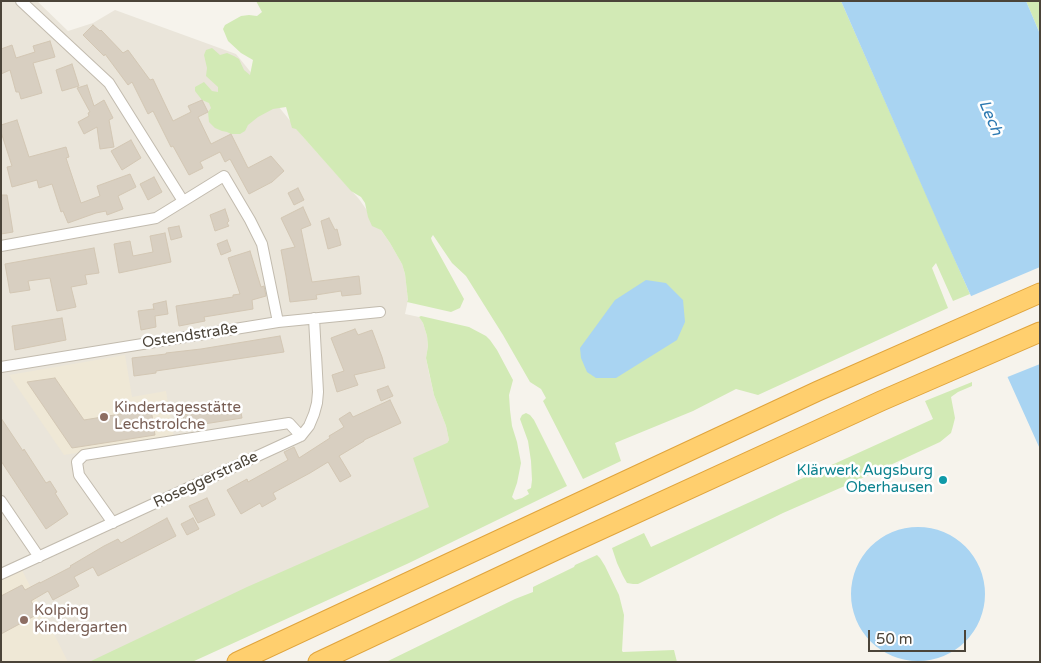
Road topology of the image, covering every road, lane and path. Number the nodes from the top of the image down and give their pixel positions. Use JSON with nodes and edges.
{"nodes":[{"id":1,"x":21,"y":1,"type":"edge"},
{"id":2,"x":183,"y":202,"type":"junction"},
{"id":3,"x":1,"y":246,"type":"edge"},
{"id":4,"x":1040,"y":293,"type":"edge"},
{"id":5,"x":380,"y":312,"type":"dead end"},
{"id":6,"x":314,"y":318,"type":"junction"},
{"id":7,"x":278,"y":322,"type":"junction"},
{"id":8,"x":1040,"y":332,"type":"edge"},
{"id":9,"x":1,"y":367,"type":"edge"},
{"id":10,"x":301,"y":436,"type":"junction"},
{"id":11,"x":1,"y":501,"type":"edge"},
{"id":12,"x":112,"y":523,"type":"junction"},
{"id":13,"x":39,"y":557,"type":"junction"},
{"id":14,"x":1,"y":574,"type":"edge"},
{"id":15,"x":237,"y":662,"type":"edge"},
{"id":16,"x":318,"y":662,"type":"edge"}],
"edges":[{"from":1,"to":2,"type":"street"},
{"from":2,"to":3,"type":"street"},
{"from":2,"to":7,"type":"street"},
{"from":4,"to":15,"type":"highway"},
{"from":5,"to":6,"type":"street","name":"Ostendstraße"},
{"from":6,"to":7,"type":"street","name":"Ostendstraße"},
{"from":6,"to":10,"type":"street"},
{"from":7,"to":9,"type":"street","name":"Ostendstraße"},
{"from":8,"to":16,"type":"highway"},
{"from":10,"to":12,"type":"street","name":"Roseggerstraße"},
{"from":10,"to":12,"type":"street"},
{"from":11,"to":13,"type":"street"},
{"from":12,"to":13,"type":"street","name":"Roseggerstraße"},
{"from":13,"to":14,"type":"street","name":"Roseggerstraße"}]}
